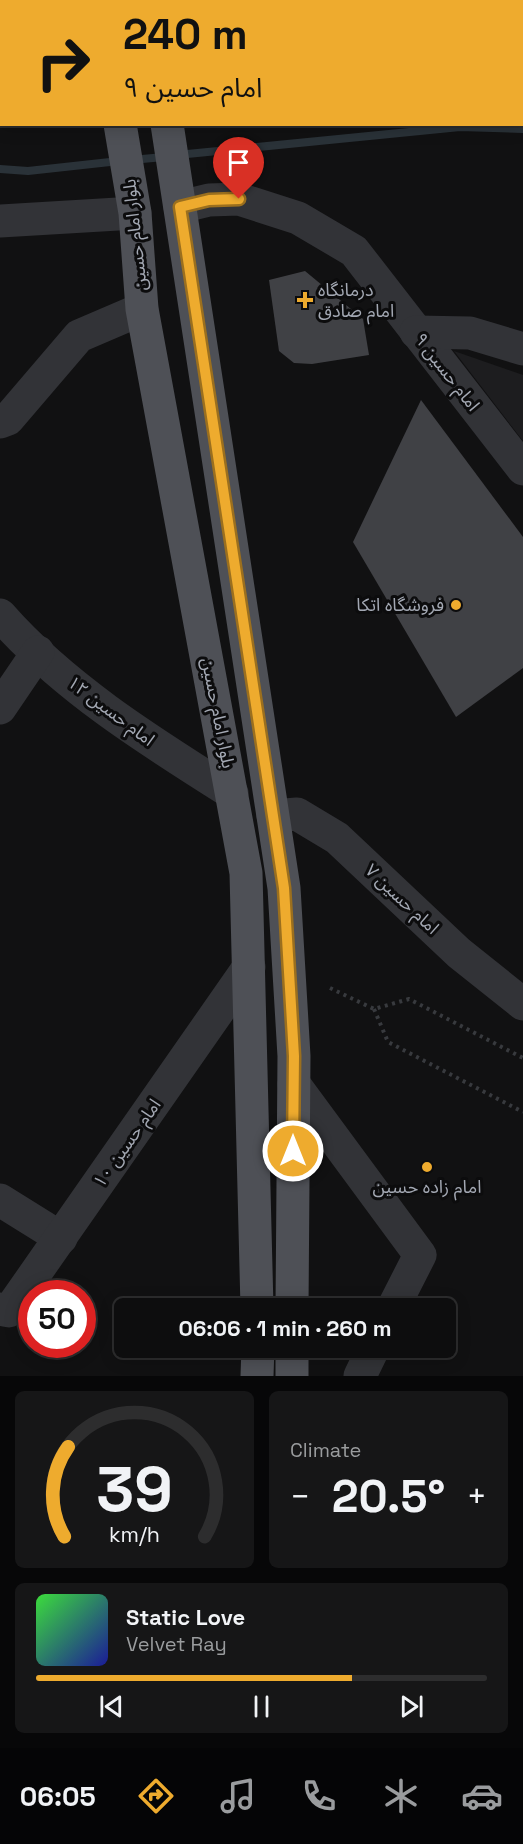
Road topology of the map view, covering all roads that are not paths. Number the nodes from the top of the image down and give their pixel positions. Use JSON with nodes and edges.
{"nodes":[{"id":1,"x":120,"y":126,"type":"edge"},
{"id":2,"x":167,"y":126,"type":"edge"},
{"id":3,"x":180,"y":207,"type":"junction"},
{"id":4,"x":135,"y":213,"type":"junction"},
{"id":5,"x":0,"y":221,"type":"edge"},
{"id":6,"x":142,"y":309,"type":"junction"},
{"id":7,"x":416,"y":332,"type":"junction"},
{"id":8,"x":523,"y":349,"type":"edge"},
{"id":9,"x":0,"y":422,"type":"edge"},
{"id":10,"x":523,"y":469,"type":"edge"},
{"id":11,"x":0,"y":615,"type":"edge"},
{"id":12,"x":38,"y":652,"type":"junction"},
{"id":13,"x":0,"y":708,"type":"edge"},
{"id":14,"x":232,"y":793,"type":"junction"},
{"id":15,"x":273,"y":816,"type":"junction"},
{"id":16,"x":249,"y":967,"type":"junction"},
{"id":17,"x":523,"y":1004,"type":"edge"},
{"id":18,"x":294,"y":1084,"type":"junction"},
{"id":19,"x":0,"y":1200,"type":"edge"},
{"id":20,"x":61,"y":1238,"type":"junction"},
{"id":21,"x":257,"y":1298,"type":"edge"},
{"id":22,"x":292,"y":1298,"type":"edge"},
{"id":23,"x":398,"y":1298,"type":"edge"},
{"id":24,"x":3,"y":1317,"type":"edge"},
{"id":25,"x":258,"y":1358,"type":"edge"},
{"id":26,"x":292,"y":1358,"type":"edge"},
{"id":27,"x":369,"y":1358,"type":"edge"},
{"id":28,"x":257,"y":1376,"type":"edge"},
{"id":29,"x":292,"y":1376,"type":"edge"},
{"id":30,"x":360,"y":1376,"type":"edge"}],
"edges":[{"from":1,"to":4,"type":"main road","name":"بلوار امام حسین"},
{"from":2,"to":3,"type":"main road","name":"بلوار امام حسین"},
{"from":3,"to":7,"type":"street","name":"امام حسین ۹"},
{"from":3,"to":15,"type":"main road","name":"بلوار امام حسین"},
{"from":4,"to":5,"type":"street"},
{"from":4,"to":6,"type":"main road","name":"بلوار امام حسین"},
{"from":6,"to":9,"type":"street"},
{"from":6,"to":14,"type":"main road","name":"بلوار امام حسین"},
{"from":7,"to":8,"type":"street"},
{"from":7,"to":10,"type":"street","name":"امام حسین ۹"},
{"from":11,"to":12,"type":"street","name":"امام حسین ۱۲"},
{"from":12,"to":13,"type":"street"},
{"from":12,"to":14,"type":"street","name":"امام حسین ۱۲"},
{"from":14,"to":16,"type":"main road","name":"بلوار امام حسین"},
{"from":15,"to":17,"type":"street","name":"امام حسین ۷"},
{"from":15,"to":18,"type":"main road","name":"بلوار امام حسین"},
{"from":16,"to":20,"type":"street","name":"امام حسین ۱۰"},
{"from":16,"to":21,"type":"main road","name":"بلوار امام حسین"},
{"from":18,"to":22,"type":"main road","name":"بلوار امام حسین"},
{"from":18,"to":23,"type":"street"},
{"from":19,"to":20,"type":"street"},
{"from":20,"to":24,"type":"street","name":"امام حسین ۱۰"},
{"from":25,"to":28,"type":"main road"},
{"from":26,"to":29,"type":"main road"},
{"from":27,"to":30,"type":"street"}]}
